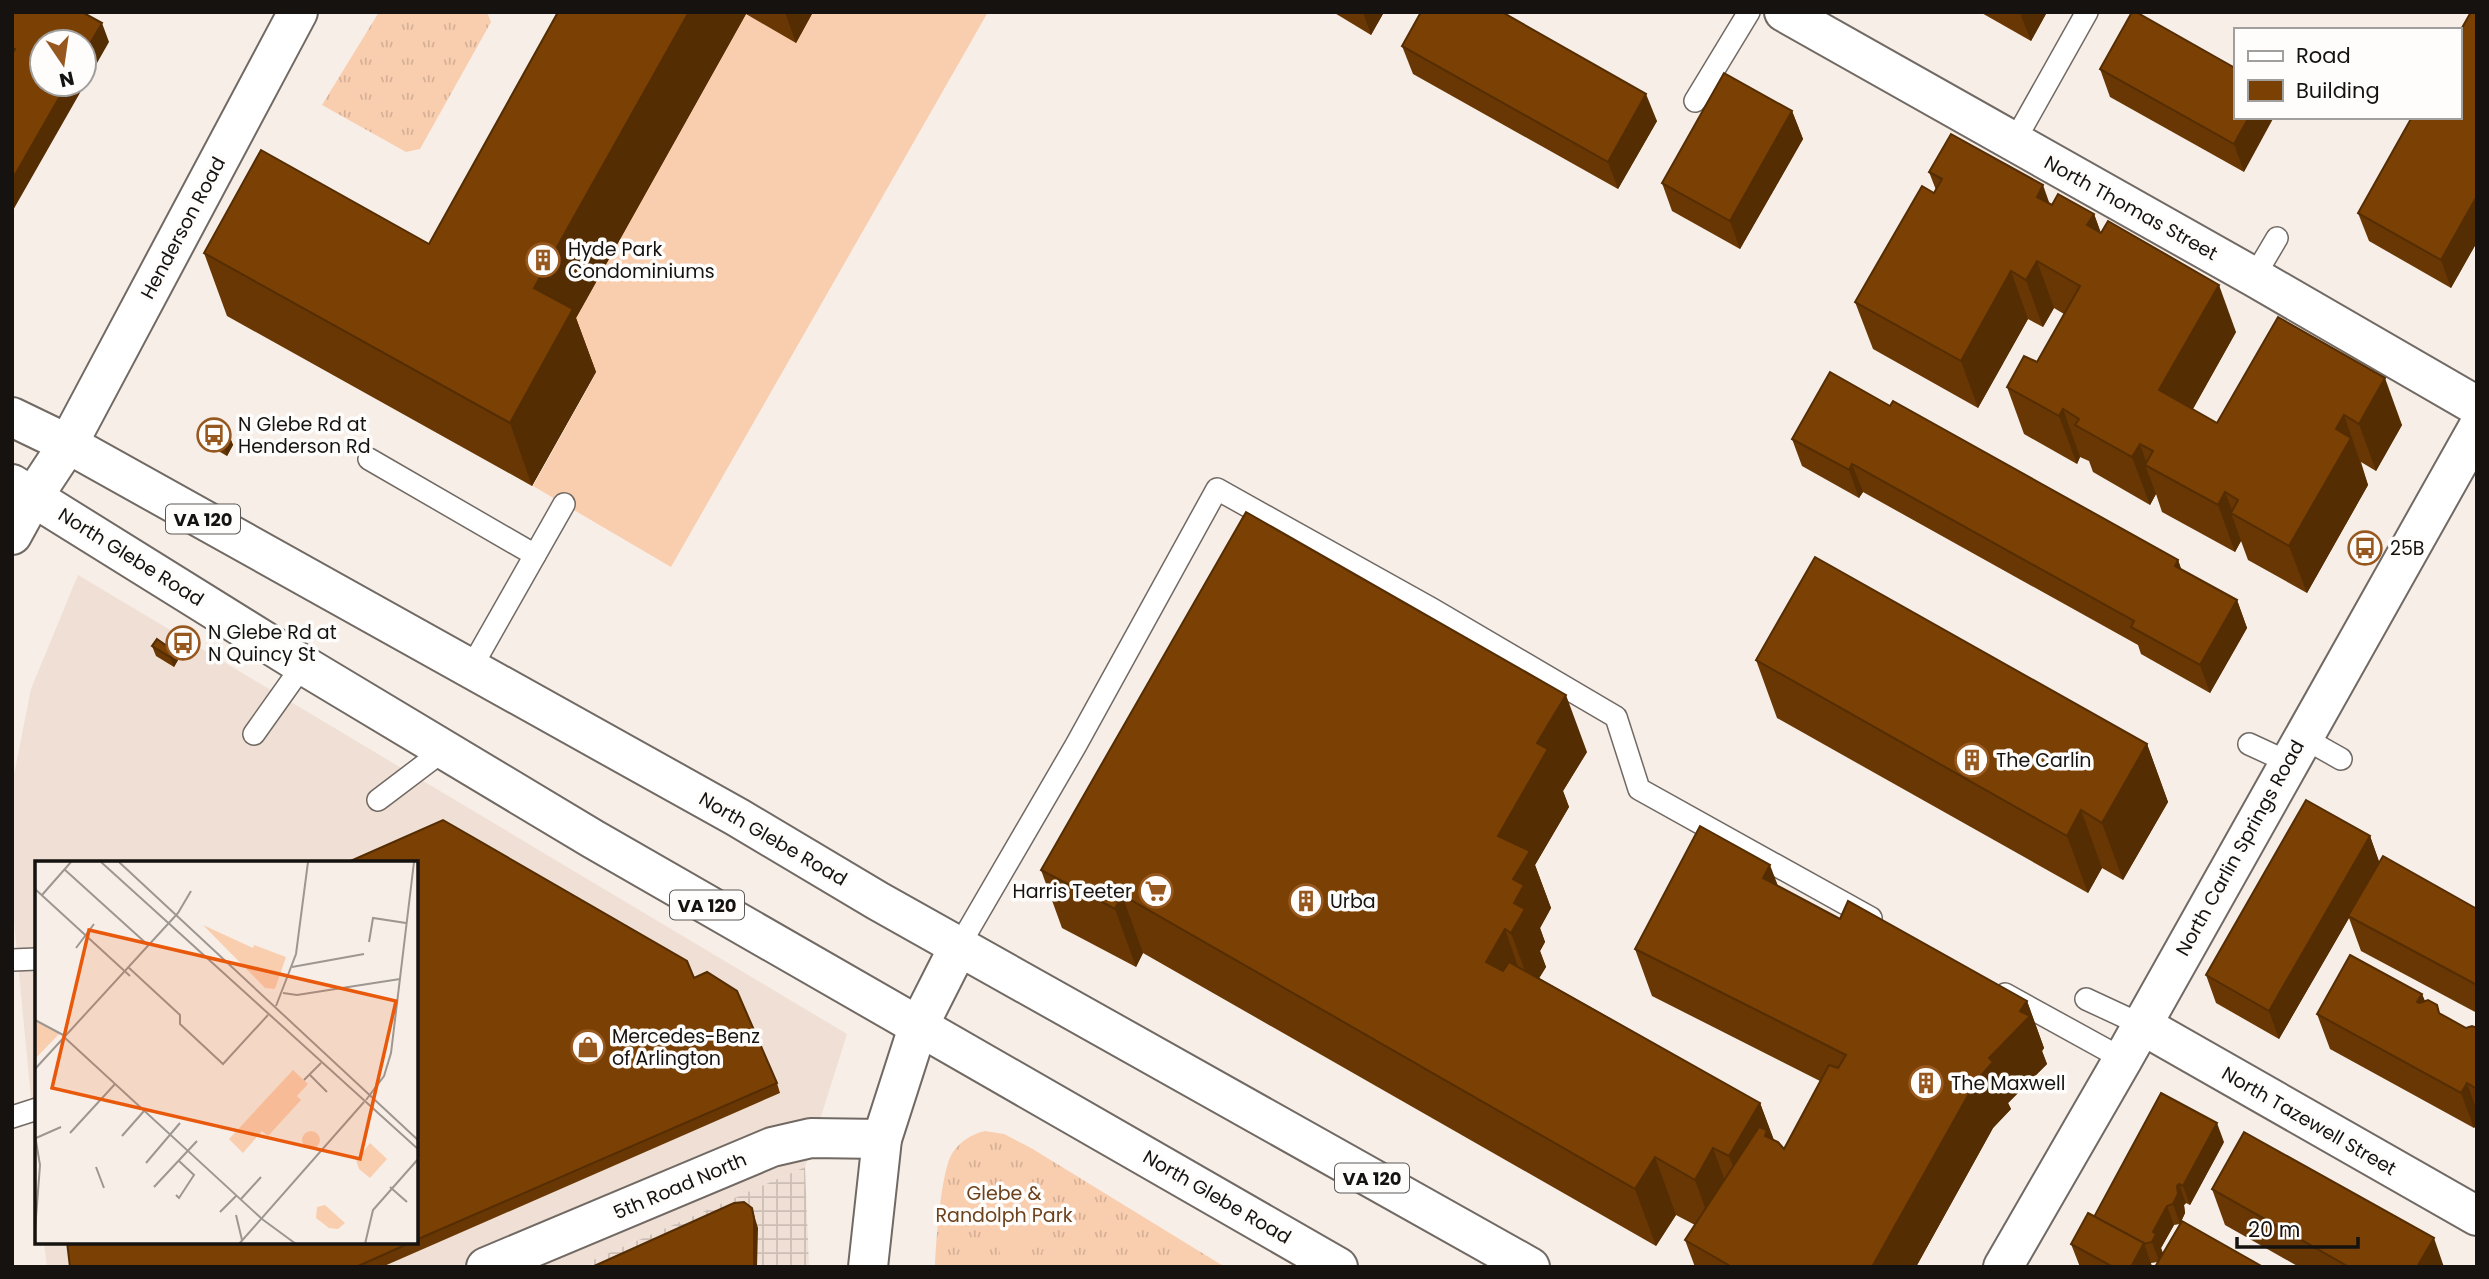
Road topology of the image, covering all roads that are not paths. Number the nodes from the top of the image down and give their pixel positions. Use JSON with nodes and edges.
{"nodes":[{"id":1,"x":298,"y":12,"type":"edge"},
{"id":2,"x":1749,"y":12,"type":"edge"},
{"id":3,"x":1784,"y":12,"type":"edge"},
{"id":4,"x":2087,"y":12,"type":"edge"},
{"id":5,"x":1695,"y":101,"type":"dead end"},
{"id":6,"x":2014,"y":142,"type":"junction"},
{"id":7,"x":2277,"y":238,"type":"dead end"},
{"id":8,"x":2254,"y":277,"type":"junction"},
{"id":9,"x":2477,"y":406,"type":"edge"},
{"id":10,"x":12,"y":417,"type":"edge"},
{"id":11,"x":2477,"y":429,"type":"edge"},
{"id":12,"x":68,"y":444,"type":"junction"},
{"id":13,"x":369,"y":459,"type":"dead end"},
{"id":14,"x":23,"y":490,"type":"edge"},
{"id":15,"x":564,"y":504,"type":"dead end"},
{"id":16,"x":12,"y":535,"type":"edge"},
{"id":17,"x":535,"y":555,"type":"junction"},
{"id":18,"x":303,"y":665,"type":"junction"},
{"id":19,"x":471,"y":668,"type":"junction"},
{"id":20,"x":254,"y":734,"type":"dead end"},
{"id":21,"x":2249,"y":744,"type":"dead end"},
{"id":22,"x":444,"y":750,"type":"junction"},
{"id":23,"x":2295,"y":750,"type":"junction"},
{"id":24,"x":2341,"y":759,"type":"dead end"},
{"id":25,"x":378,"y":800,"type":"dead end"},
{"id":26,"x":1883,"y":925,"type":"edge"},
{"id":27,"x":959,"y":946,"type":"junction"},
{"id":28,"x":35,"y":959,"type":"edge"},
{"id":29,"x":12,"y":960,"type":"edge"},
{"id":30,"x":1989,"y":984,"type":"edge"},
{"id":31,"x":2086,"y":999,"type":"dead end"},
{"id":32,"x":2142,"y":1025,"type":"junction"},
{"id":33,"x":918,"y":1027,"type":"junction"},
{"id":34,"x":2123,"y":1059,"type":"junction"},
{"id":35,"x":35,"y":1110,"type":"edge"},
{"id":36,"x":12,"y":1117,"type":"edge"},
{"id":37,"x":882,"y":1139,"type":"junction"},
{"id":38,"x":2477,"y":1216,"type":"edge"},
{"id":39,"x":2007,"y":1266,"type":"edge"},
{"id":40,"x":486,"y":1267,"type":"edge"},
{"id":41,"x":869,"y":1267,"type":"edge"},
{"id":42,"x":1338,"y":1267,"type":"edge"},
{"id":43,"x":1530,"y":1267,"type":"edge"}],
"edges":[{"from":1,"to":12,"type":"main road","name":"Henderson Road"},
{"from":2,"to":5,"type":"lane"},
{"from":3,"to":6,"type":"main road","name":"North Thomas Street"},
{"from":4,"to":6,"type":"lane"},
{"from":6,"to":8,"type":"main road","name":"North Thomas Street"},
{"from":7,"to":8,"type":"lane"},
{"from":8,"to":9,"type":"main road","name":"North Thomas Street"},
{"from":10,"to":12,"type":"main road","name":"North Glebe Road","number":"VA 120"},
{"from":11,"to":23,"type":"main road","name":"North Carlin Springs Road"},
{"from":12,"to":14,"type":"main road","name":"Henderson Road"},
{"from":12,"to":19,"type":"main road","name":"North Glebe Road","number":"VA 120"},
{"from":13,"to":17,"type":"lane"},
{"from":14,"to":16,"type":"main road","name":"Henderson Road"},
{"from":14,"to":18,"type":"main road","name":"North Glebe Road","number":"VA 120"},
{"from":15,"to":17,"type":"lane"},
{"from":17,"to":19,"type":"lane"},
{"from":18,"to":20,"type":"lane"},
{"from":18,"to":22,"type":"main road","name":"North Glebe Road","number":"VA 120"},
{"from":19,"to":27,"type":"main road","name":"North Glebe Road","number":"VA 120"},
{"from":21,"to":23,"type":"lane"},
{"from":22,"to":25,"type":"lane"},
{"from":22,"to":33,"type":"main road","name":"North Glebe Road","number":"VA 120"},
{"from":23,"to":24,"type":"lane"},
{"from":23,"to":32,"type":"main road","name":"North Carlin Springs Road"},
{"from":26,"to":27,"type":"lane"},
{"from":27,"to":33,"type":"main road"},
{"from":27,"to":43,"type":"main road","name":"North Glebe Road","number":"VA 120"},
{"from":28,"to":29,"type":"lane"},
{"from":30,"to":34,"type":"lane"},
{"from":31,"to":32,"type":"lane"},
{"from":32,"to":34,"type":"main road","name":"North Carlin Springs Road"},
{"from":32,"to":38,"type":"main road","name":"North Tazewell Street"},
{"from":33,"to":37,"type":"main road"},
{"from":33,"to":42,"type":"main road","name":"North Glebe Road","number":"VA 120"},
{"from":34,"to":39,"type":"main road","name":"North Carlin Springs Road"},
{"from":35,"to":36,"type":"lane"},
{"from":37,"to":40,"type":"main road","name":"5th Road North"},
{"from":37,"to":41,"type":"main road"}]}
